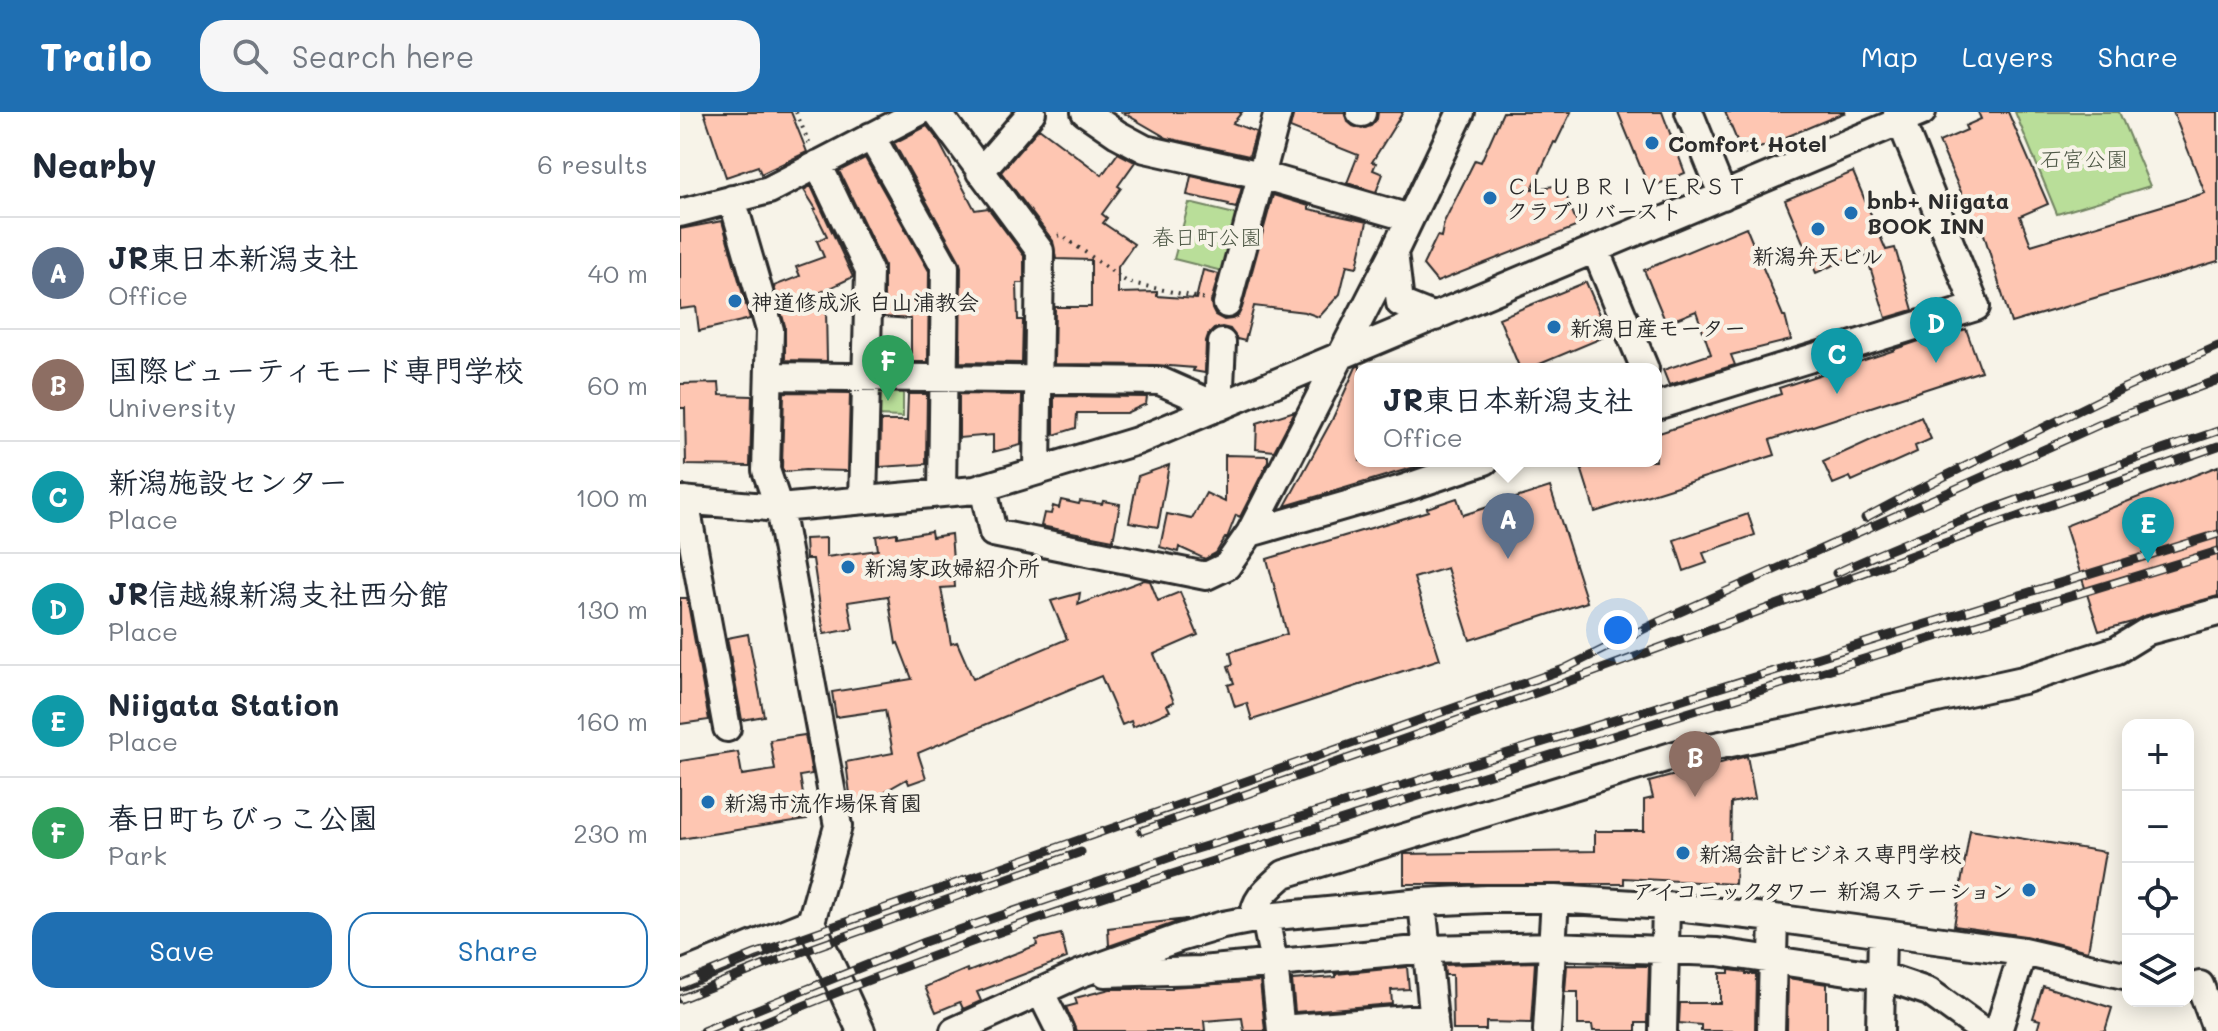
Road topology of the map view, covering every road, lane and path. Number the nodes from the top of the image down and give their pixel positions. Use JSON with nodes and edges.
{"nodes":[{"id":1,"x":796,"y":112,"type":"edge"},
{"id":2,"x":919,"y":112,"type":"edge"},
{"id":3,"x":937,"y":112,"type":"edge"},
{"id":4,"x":1032,"y":112,"type":"edge"},
{"id":5,"x":1085,"y":112,"type":"edge"},
{"id":6,"x":1278,"y":112,"type":"edge"},
{"id":7,"x":1461,"y":112,"type":"edge"},
{"id":8,"x":1689,"y":112,"type":"edge"},
{"id":9,"x":1907,"y":115,"type":"edge"},
{"id":10,"x":871,"y":136,"type":"junction"},
{"id":11,"x":818,"y":164,"type":"junction"},
{"id":12,"x":980,"y":172,"type":"junction"},
{"id":13,"x":1261,"y":175,"type":"junction"},
{"id":14,"x":1723,"y":196,"type":"junction"},
{"id":15,"x":732,"y":199,"type":"junction"},
{"id":16,"x":680,"y":213,"type":"edge"},
{"id":17,"x":1410,"y":218,"type":"junction"},
{"id":18,"x":1032,"y":241,"type":"junction"},
{"id":19,"x":1595,"y":249,"type":"junction"},
{"id":20,"x":1394,"y":252,"type":"junction"},
{"id":21,"x":1227,"y":304,"type":"joint"},
{"id":22,"x":1435,"y":317,"type":"junction"},
{"id":23,"x":1222,"y":343,"type":"dead end"},
{"id":24,"x":1340,"y":356,"type":"junction"},
{"id":25,"x":1642,"y":363,"type":"edge"},
{"id":26,"x":769,"y":376,"type":"junction"},
{"id":27,"x":866,"y":377,"type":"junction"},
{"id":28,"x":943,"y":377,"type":"junction"},
{"id":29,"x":1038,"y":379,"type":"junction"},
{"id":30,"x":1662,"y":401,"type":"edge"},
{"id":31,"x":1219,"y":407,"type":"junction"},
{"id":32,"x":1467,"y":467,"type":"edge"},
{"id":33,"x":1037,"y":471,"type":"junction"},
{"id":34,"x":983,"y":487,"type":"junction"},
{"id":35,"x":942,"y":493,"type":"junction"},
{"id":36,"x":682,"y":500,"type":"edge"},
{"id":37,"x":863,"y":500,"type":"junction"},
{"id":38,"x":779,"y":508,"type":"junction"},
{"id":39,"x":1250,"y":533,"type":"junction"},
{"id":40,"x":2218,"y":612,"type":"edge"},
{"id":41,"x":727,"y":728,"type":"dead end"},
{"id":42,"x":1555,"y":899,"type":"junction"},
{"id":43,"x":1422,"y":902,"type":"junction"},
{"id":44,"x":1666,"y":906,"type":"junction"},
{"id":45,"x":1260,"y":918,"type":"junction"},
{"id":46,"x":1774,"y":918,"type":"junction"},
{"id":47,"x":811,"y":922,"type":"junction"},
{"id":48,"x":1882,"y":933,"type":"junction"},
{"id":49,"x":1552,"y":946,"type":"junction"},
{"id":50,"x":1428,"y":949,"type":"junction"},
{"id":51,"x":1663,"y":949,"type":"junction"},
{"id":52,"x":2023,"y":952,"type":"junction"},
{"id":53,"x":1773,"y":960,"type":"junction"},
{"id":54,"x":1274,"y":963,"type":"junction"},
{"id":55,"x":1079,"y":974,"type":"junction"},
{"id":56,"x":680,"y":975,"type":"edge"},
{"id":57,"x":2122,"y":975,"type":"edge"},
{"id":58,"x":1882,"y":976,"type":"junction"},
{"id":59,"x":2202,"y":983,"type":"edge"},
{"id":60,"x":1040,"y":991,"type":"junction"},
{"id":61,"x":1435,"y":1024,"type":"edge"},
{"id":62,"x":1281,"y":1030,"type":"edge"},
{"id":63,"x":861,"y":1031,"type":"edge"},
{"id":64,"x":954,"y":1031,"type":"edge"},
{"id":65,"x":1060,"y":1031,"type":"edge"},
{"id":66,"x":1547,"y":1031,"type":"edge"},
{"id":67,"x":1663,"y":1031,"type":"edge"},
{"id":68,"x":1771,"y":1031,"type":"edge"},
{"id":69,"x":1880,"y":1031,"type":"edge"},
{"id":70,"x":1983,"y":1031,"type":"edge"},
{"id":71,"x":1998,"y":1031,"type":"edge"},
{"id":72,"x":2217,"y":1031,"type":"edge"}],
"edges":[{"from":1,"to":11,"type":"path"},
{"from":2,"to":10,"type":"street"},
{"from":3,"to":12,"type":"street"},
{"from":4,"to":12,"type":"street"},
{"from":5,"to":13,"type":"street"},
{"from":6,"to":13,"type":"street"},
{"from":7,"to":17,"type":"street"},
{"from":8,"to":14,"type":"street"},
{"from":9,"to":14,"type":"street"},
{"from":9,"to":30,"type":"street"},
{"from":10,"to":11,"type":"street"},
{"from":10,"to":28,"type":"street"},
{"from":11,"to":15,"type":"street"},
{"from":11,"to":27,"type":"street"},
{"from":12,"to":18,"type":"street"},
{"from":13,"to":17,"type":"street"},
{"from":13,"to":21,"type":"street"},
{"from":14,"to":19,"type":"street"},
{"from":15,"to":16,"type":"street"},
{"from":15,"to":26,"type":"street"},
{"from":17,"to":20,"type":"street"},
{"from":18,"to":21,"type":"path"},
{"from":18,"to":29,"type":"street"},
{"from":19,"to":22,"type":"street"},
{"from":19,"to":25,"type":"street"},
{"from":20,"to":22,"type":"street"},
{"from":20,"to":24,"type":"street"},
{"from":22,"to":24,"type":"street"},
{"from":23,"to":31,"type":"street"},
{"from":24,"to":31,"type":"street"},
{"from":24,"to":39,"type":"street"},
{"from":26,"to":27,"type":"street"},
{"from":26,"to":38,"type":"street"},
{"from":27,"to":28,"type":"street"},
{"from":27,"to":37,"type":"street"},
{"from":28,"to":29,"type":"street"},
{"from":28,"to":35,"type":"street"},
{"from":29,"to":31,"type":"street"},
{"from":29,"to":33,"type":"street"},
{"from":31,"to":33,"type":"street"},
{"from":32,"to":39,"type":"street"},
{"from":33,"to":34,"type":"street"},
{"from":34,"to":35,"type":"street"},
{"from":34,"to":39,"type":"street"},
{"from":35,"to":37,"type":"street"},
{"from":36,"to":38,"type":"street"},
{"from":36,"to":41,"type":"street"},
{"from":37,"to":38,"type":"street"},
{"from":38,"to":47,"type":"street"},
{"from":40,"to":45,"type":"street"},
{"from":42,"to":43,"type":"street"},
{"from":42,"to":44,"type":"street"},
{"from":42,"to":49,"type":"street"},
{"from":43,"to":45,"type":"street"},
{"from":43,"to":50,"type":"street"},
{"from":44,"to":46,"type":"street"},
{"from":44,"to":51,"type":"street"},
{"from":45,"to":54,"type":"street"},
{"from":45,"to":55,"type":"street"},
{"from":46,"to":48,"type":"street"},
{"from":46,"to":53,"type":"street"},
{"from":47,"to":56,"type":"street"},
{"from":47,"to":63,"type":"street"},
{"from":48,"to":52,"type":"street"},
{"from":48,"to":58,"type":"street"},
{"from":49,"to":50,"type":"street"},
{"from":49,"to":51,"type":"street"},
{"from":49,"to":66,"type":"street"},
{"from":50,"to":54,"type":"street"},
{"from":50,"to":61,"type":"street"},
{"from":51,"to":53,"type":"street"},
{"from":51,"to":67,"type":"street"},
{"from":52,"to":57,"type":"street"},
{"from":52,"to":71,"type":"street"},
{"from":53,"to":58,"type":"street"},
{"from":53,"to":68,"type":"street"},
{"from":54,"to":55,"type":"street"},
{"from":54,"to":62,"type":"street"},
{"from":55,"to":60,"type":"street"},
{"from":58,"to":69,"type":"street"},
{"from":58,"to":70,"type":"street"},
{"from":59,"to":72,"type":"street"},
{"from":60,"to":64,"type":"street"},
{"from":60,"to":65,"type":"street"},
{"from":61,"to":62,"type":"street"}]}
